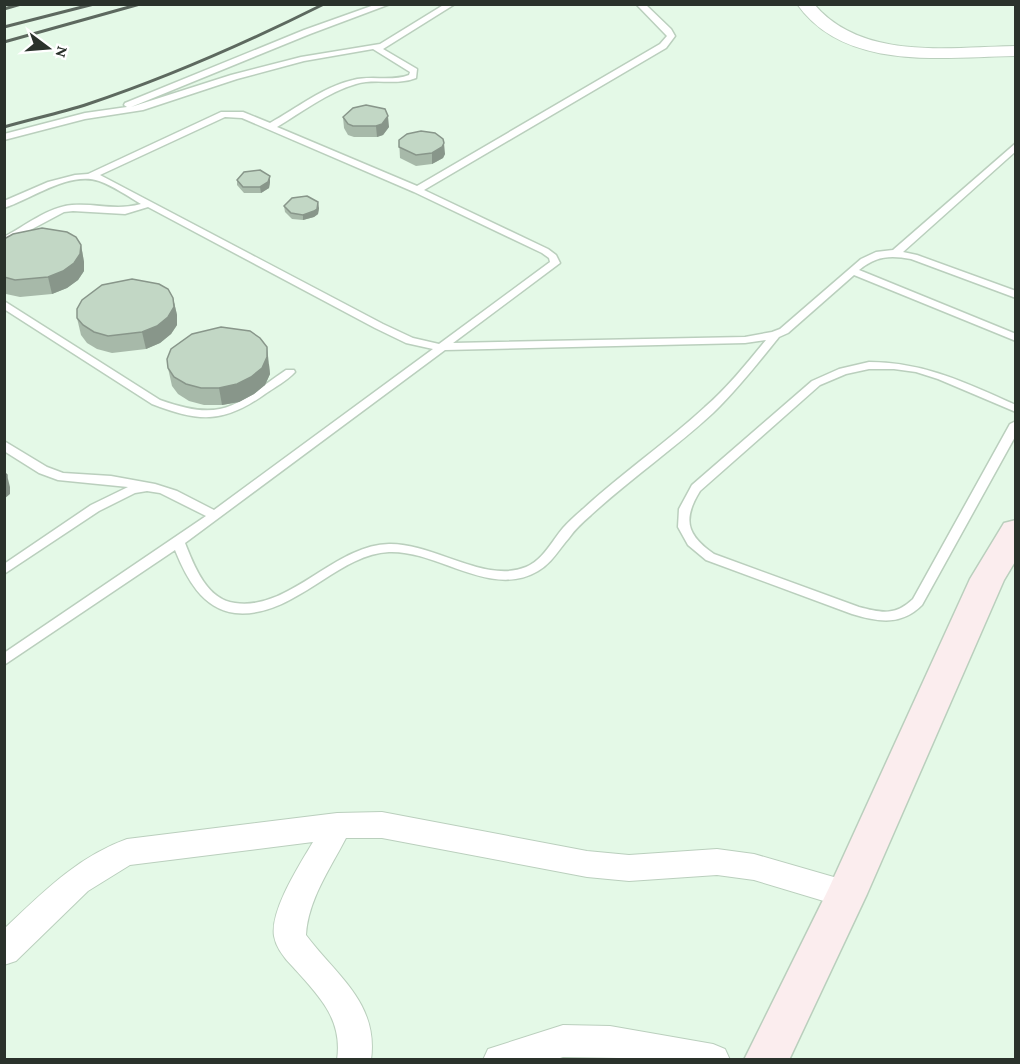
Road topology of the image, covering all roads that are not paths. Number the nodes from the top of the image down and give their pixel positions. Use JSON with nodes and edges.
{"nodes":[{"id":1,"x":386,"y":4,"type":"edge"},
{"id":2,"x":451,"y":4,"type":"edge"},
{"id":3,"x":640,"y":4,"type":"edge"},
{"id":4,"x":805,"y":4,"type":"edge"},
{"id":5,"x":378,"y":46,"type":"junction"},
{"id":6,"x":1016,"y":51,"type":"edge"},
{"id":7,"x":113,"y":112,"type":"junction"},
{"id":8,"x":272,"y":126,"type":"junction"},
{"id":9,"x":4,"y":137,"type":"edge"},
{"id":10,"x":1016,"y":146,"type":"edge"},
{"id":11,"x":91,"y":176,"type":"junction"},
{"id":12,"x":417,"y":190,"type":"junction"},
{"id":13,"x":150,"y":204,"type":"junction"},
{"id":14,"x":4,"y":205,"type":"edge"},
{"id":15,"x":4,"y":240,"type":"edge"},
{"id":16,"x":896,"y":253,"type":"junction"},
{"id":17,"x":852,"y":272,"type":"junction"},
{"id":18,"x":1016,"y":296,"type":"edge"},
{"id":19,"x":4,"y":304,"type":"edge"},
{"id":20,"x":775,"y":335,"type":"junction"},
{"id":21,"x":1016,"y":338,"type":"edge"},
{"id":22,"x":440,"y":347,"type":"junction"},
{"id":23,"x":291,"y":372,"type":"dead end"},
{"id":24,"x":1016,"y":409,"type":"edge"},
{"id":25,"x":1016,"y":424,"type":"edge"},
{"id":26,"x":4,"y":445,"type":"edge"},
{"id":27,"x":147,"y":487,"type":"junction"},
{"id":28,"x":214,"y":515,"type":"junction"},
{"id":29,"x":1016,"y":531,"type":"edge"},
{"id":30,"x":178,"y":541,"type":"junction"},
{"id":31,"x":4,"y":570,"type":"edge"},
{"id":32,"x":4,"y":660,"type":"edge"},
{"id":33,"x":337,"y":826,"type":"junction"},
{"id":34,"x":847,"y":894,"type":"junction"},
{"id":35,"x":4,"y":951,"type":"edge"},
{"id":36,"x":354,"y":1059,"type":"edge"},
{"id":37,"x":500,"y":1059,"type":"edge"},
{"id":38,"x":713,"y":1059,"type":"edge"},
{"id":39,"x":766,"y":1059,"type":"edge"}],
"edges":[{"from":1,"to":7,"type":"lane"},
{"from":2,"to":5,"type":"lane"},
{"from":3,"to":12,"type":"lane"},
{"from":4,"to":6,"type":"street"},
{"from":5,"to":7,"type":"lane"},
{"from":5,"to":8,"type":"lane"},
{"from":7,"to":9,"type":"lane"},
{"from":8,"to":11,"type":"lane"},
{"from":8,"to":12,"type":"lane"},
{"from":10,"to":16,"type":"lane"},
{"from":11,"to":13,"type":"lane"},
{"from":11,"to":14,"type":"lane"},
{"from":12,"to":22,"type":"lane"},
{"from":13,"to":15,"type":"lane"},
{"from":13,"to":22,"type":"lane"},
{"from":16,"to":17,"type":"lane"},
{"from":16,"to":18,"type":"lane"},
{"from":17,"to":20,"type":"lane"},
{"from":17,"to":21,"type":"lane"},
{"from":19,"to":23,"type":"lane"},
{"from":20,"to":22,"type":"lane"},
{"from":20,"to":30,"type":"lane"},
{"from":22,"to":28,"type":"lane"},
{"from":24,"to":25,"type":"lane"},
{"from":26,"to":27,"type":"lane"},
{"from":27,"to":28,"type":"lane"},
{"from":27,"to":31,"type":"lane"},
{"from":28,"to":30,"type":"lane"},
{"from":29,"to":34,"type":"street"},
{"from":30,"to":32,"type":"lane"},
{"from":33,"to":34,"type":"street"},
{"from":33,"to":35,"type":"street"},
{"from":33,"to":36,"type":"street"},
{"from":34,"to":39,"type":"street"},
{"from":37,"to":38,"type":"street"}]}
